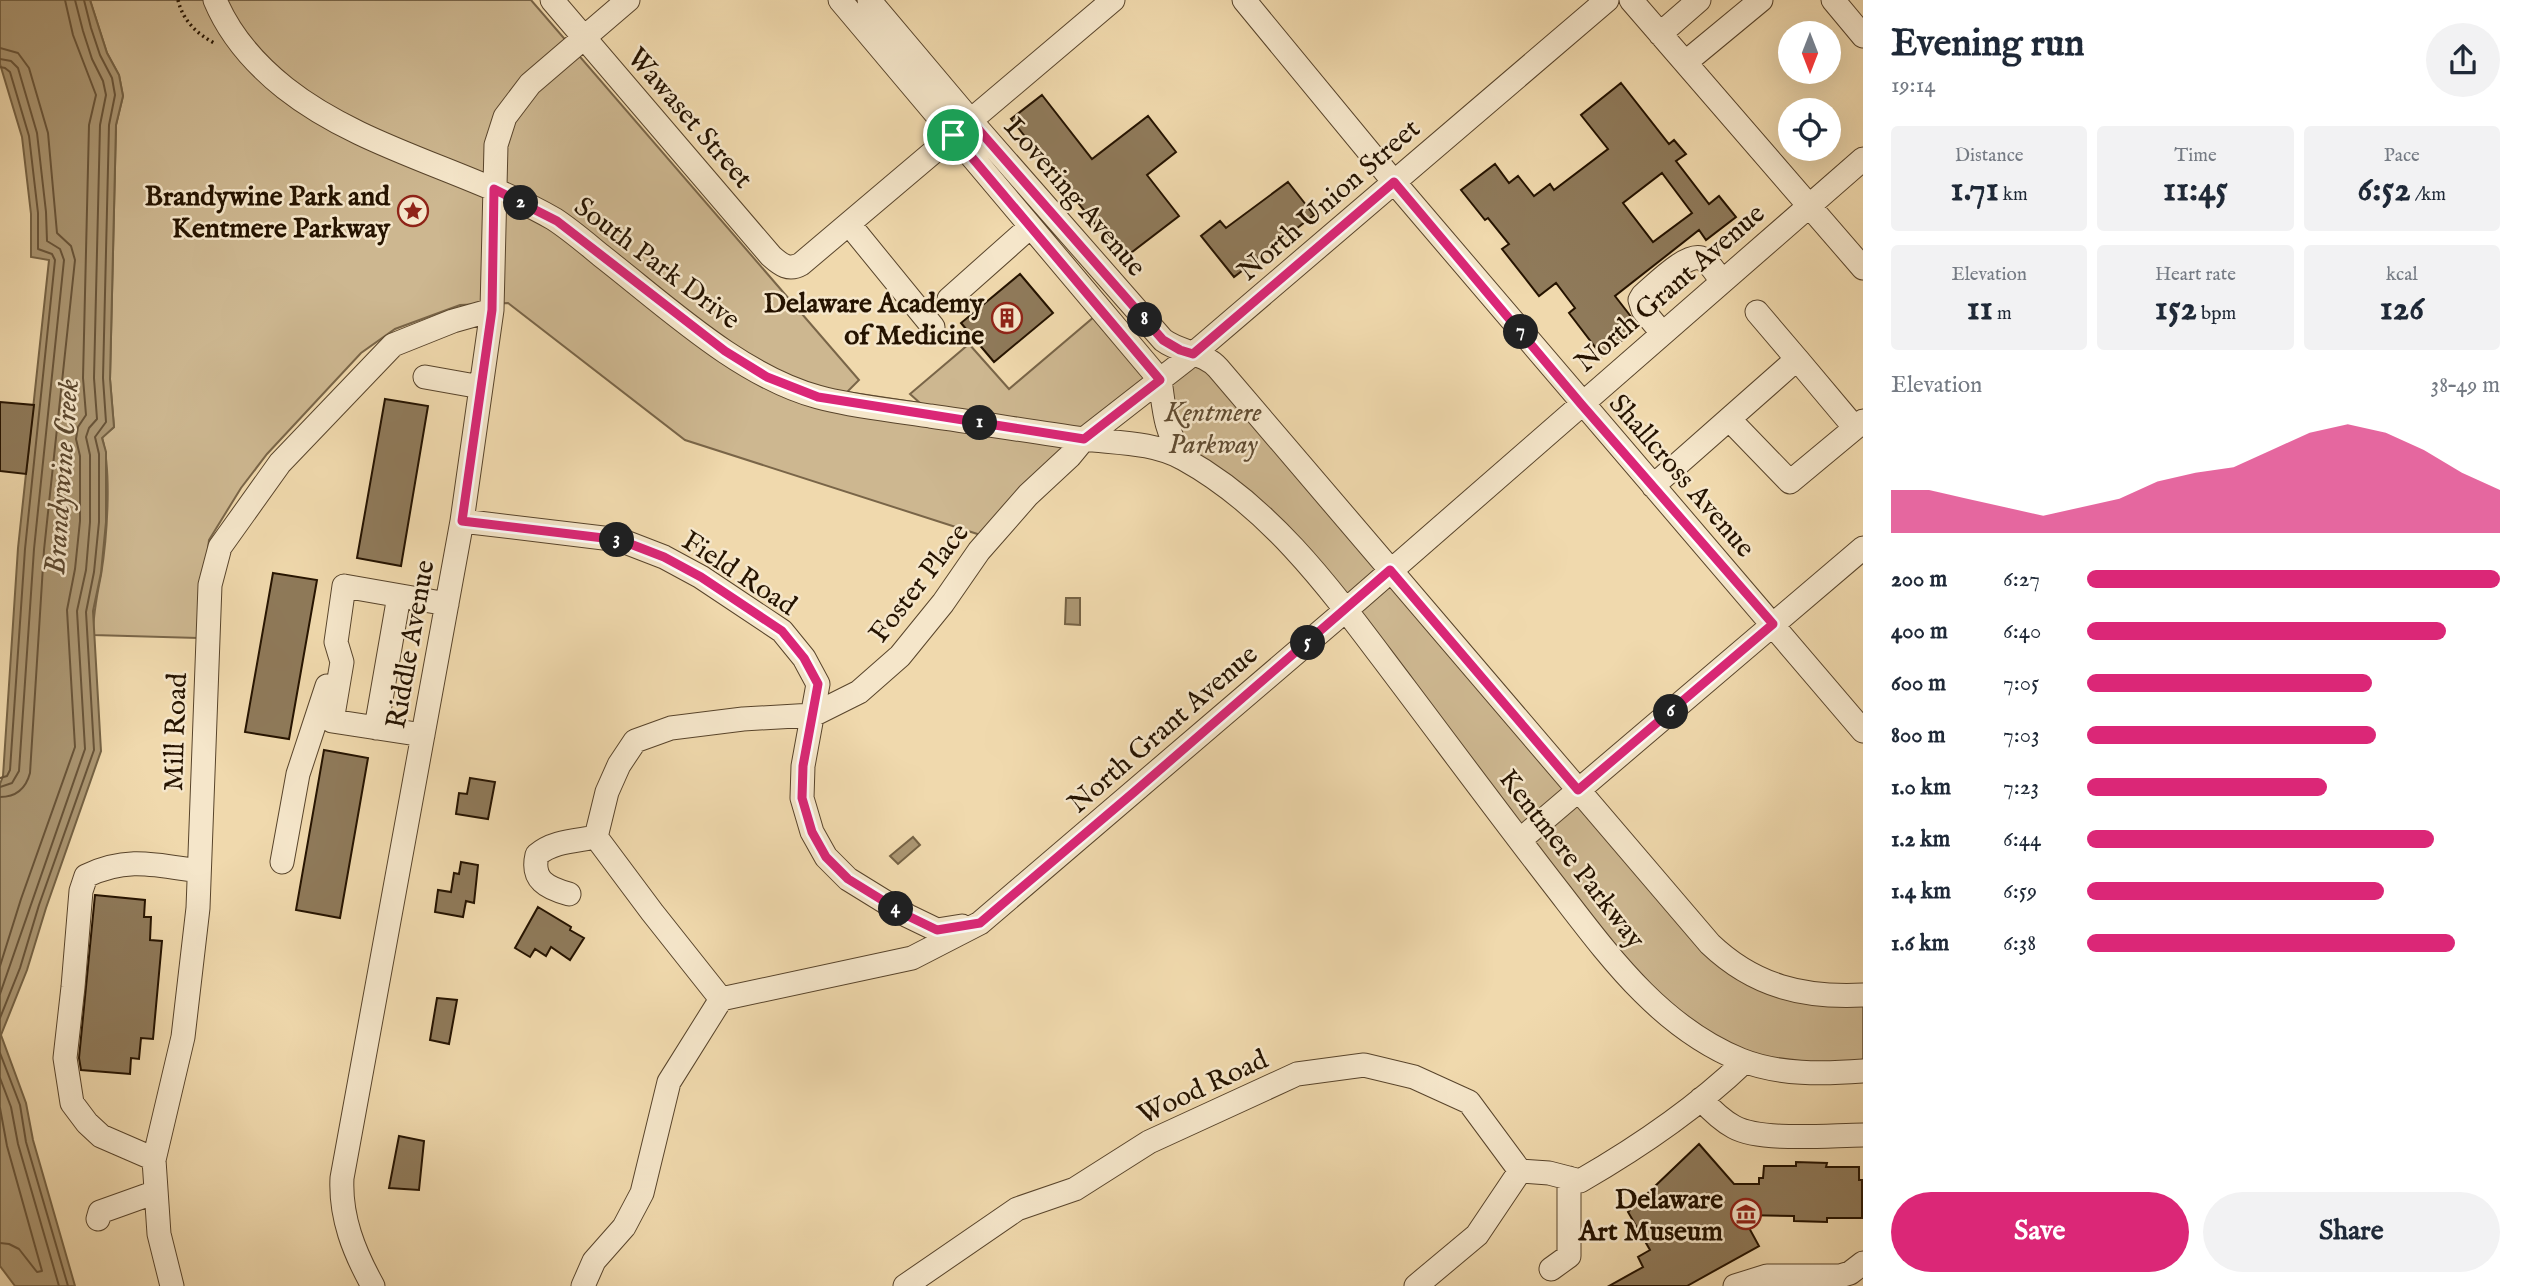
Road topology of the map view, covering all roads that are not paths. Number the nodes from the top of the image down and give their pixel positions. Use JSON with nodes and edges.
{"nodes":[{"id":1,"x":215,"y":0,"type":"edge"},
{"id":2,"x":552,"y":0,"type":"edge"},
{"id":3,"x":628,"y":0,"type":"edge"},
{"id":4,"x":840,"y":0,"type":"edge"},
{"id":5,"x":869,"y":0,"type":"edge"},
{"id":6,"x":1113,"y":0,"type":"edge"},
{"id":7,"x":1244,"y":0,"type":"edge"},
{"id":8,"x":1607,"y":0,"type":"edge"},
{"id":9,"x":1632,"y":0,"type":"edge"},
{"id":10,"x":1699,"y":0,"type":"edge"},
{"id":11,"x":1761,"y":0,"type":"edge"},
{"id":12,"x":1833,"y":0,"type":"edge"},
{"id":13,"x":1660,"y":33,"type":"junction"},
{"id":14,"x":1863,"y":36,"type":"edge"},
{"id":15,"x":584,"y":37,"type":"junction"},
{"id":16,"x":1685,"y":62,"type":"junction"},
{"id":17,"x":962,"y":128,"type":"junction"},
{"id":18,"x":1863,"y":159,"type":"edge"},
{"id":19,"x":1394,"y":182,"type":"junction"},
{"id":20,"x":494,"y":189,"type":"junction"},
{"id":21,"x":1808,"y":205,"type":"junction"},
{"id":22,"x":849,"y":224,"type":"junction"},
{"id":23,"x":1030,"y":227,"type":"junction"},
{"id":24,"x":1863,"y":268,"type":"edge"},
{"id":25,"x":1722,"y":281,"type":"junction"},
{"id":26,"x":949,"y":299,"type":"dead end"},
{"id":27,"x":492,"y":310,"type":"junction"},
{"id":28,"x":1756,"y":312,"type":"dead end"},
{"id":29,"x":933,"y":327,"type":"dead end"},
{"id":30,"x":1662,"y":333,"type":"junction"},
{"id":31,"x":1193,"y":354,"type":"junction"},
{"id":32,"x":1797,"y":359,"type":"junction"},
{"id":33,"x":425,"y":377,"type":"dead end"},
{"id":34,"x":1160,"y":380,"type":"junction"},
{"id":35,"x":481,"y":387,"type":"junction"},
{"id":36,"x":1581,"y":404,"type":"junction"},
{"id":37,"x":1729,"y":419,"type":"junction"},
{"id":38,"x":1859,"y":425,"type":"edge"},
{"id":39,"x":1084,"y":439,"type":"junction"},
{"id":40,"x":1181,"y":457,"type":"junction"},
{"id":41,"x":1653,"y":486,"type":"junction"},
{"id":42,"x":462,"y":521,"type":"junction"},
{"id":43,"x":1863,"y":548,"type":"edge"},
{"id":44,"x":1390,"y":570,"type":"junction"},
{"id":45,"x":399,"y":596,"type":"junction"},
{"id":46,"x":447,"y":604,"type":"junction"},
{"id":47,"x":1346,"y":610,"type":"junction"},
{"id":48,"x":1773,"y":624,"type":"junction"},
{"id":49,"x":342,"y":663,"type":"junction"},
{"id":50,"x":813,"y":715,"type":"junction"},
{"id":51,"x":376,"y":728,"type":"junction"},
{"id":52,"x":1863,"y":731,"type":"edge"},
{"id":53,"x":423,"y":735,"type":"junction"},
{"id":54,"x":1578,"y":790,"type":"junction"},
{"id":55,"x":596,"y":837,"type":"junction"},
{"id":56,"x":1520,"y":840,"type":"junction"},
{"id":57,"x":282,"y":862,"type":"dead end"},
{"id":58,"x":199,"y":871,"type":"junction"},
{"id":59,"x":569,"y":894,"type":"dead end"},
{"id":60,"x":980,"y":923,"type":"junction"},
{"id":61,"x":1863,"y":995,"type":"edge"},
{"id":62,"x":721,"y":999,"type":"junction"},
{"id":63,"x":1744,"y":1062,"type":"junction"},
{"id":64,"x":1863,"y":1071,"type":"edge"},
{"id":65,"x":1701,"y":1099,"type":"junction"},
{"id":66,"x":1863,"y":1135,"type":"edge"},
{"id":67,"x":154,"y":1159,"type":"junction"},
{"id":68,"x":1520,"y":1171,"type":"junction"},
{"id":69,"x":1569,"y":1178,"type":"junction"},
{"id":70,"x":156,"y":1192,"type":"junction"},
{"id":71,"x":97,"y":1219,"type":"dead end"},
{"id":72,"x":1863,"y":1263,"type":"edge"},
{"id":73,"x":1551,"y":1269,"type":"dead end"},
{"id":74,"x":172,"y":1286,"type":"edge"},
{"id":75,"x":373,"y":1286,"type":"edge"},
{"id":76,"x":583,"y":1286,"type":"edge"},
{"id":77,"x":905,"y":1286,"type":"edge"},
{"id":78,"x":1416,"y":1286,"type":"edge"},
{"id":79,"x":1735,"y":1286,"type":"edge"}],
"edges":[{"from":1,"to":20,"type":"street","name":"South Park Drive"},
{"from":2,"to":15,"type":"street","name":"Wawaset Street"},
{"from":3,"to":15,"type":"street","name":"Riddle Avenue"},
{"from":4,"to":17,"type":"street","name":"Lovering Avenue"},
{"from":5,"to":17,"type":"street","name":"Lovering Avenue"},
{"from":6,"to":17,"type":"street"},
{"from":7,"to":19,"type":"street","name":"Shallcross Avenue"},
{"from":8,"to":19,"type":"street","name":"North Union Street"},
{"from":9,"to":13,"type":"street"},
{"from":10,"to":13,"type":"street"},
{"from":11,"to":16,"type":"street"},
{"from":12,"to":14,"type":"street"},
{"from":13,"to":16,"type":"street"},
{"from":15,"to":20,"type":"street","name":"Riddle Avenue"},
{"from":15,"to":22,"type":"street","name":"Wawaset Street"},
{"from":16,"to":21,"type":"street"},
{"from":17,"to":22,"type":"street"},
{"from":17,"to":23,"type":"street","name":"Lovering Avenue"},
{"from":17,"to":31,"type":"street","name":"Lovering Avenue"},
{"from":18,"to":21,"type":"street","name":"North Grant Avenue"},
{"from":19,"to":31,"type":"street","name":"North Union Street"},
{"from":19,"to":36,"type":"street","name":"Shallcross Avenue"},
{"from":20,"to":27,"type":"street","name":"Riddle Avenue"},
{"from":20,"to":39,"type":"street","name":"South Park Drive"},
{"from":21,"to":24,"type":"street"},
{"from":21,"to":25,"type":"street","name":"North Grant Avenue"},
{"from":22,"to":29,"type":"street"},
{"from":23,"to":26,"type":"street"},
{"from":23,"to":34,"type":"street","name":"Lovering Avenue"},
{"from":25,"to":30,"type":"street","name":"North Grant Avenue"},
{"from":25,"to":30,"type":"street"},
{"from":27,"to":35,"type":"street","name":"Riddle Avenue"},
{"from":27,"to":58,"type":"street","name":"Mill Road"},
{"from":28,"to":32,"type":"street"},
{"from":30,"to":36,"type":"street","name":"North Grant Avenue"},
{"from":31,"to":34,"type":"street","name":"North Union Street"},
{"from":31,"to":44,"type":"street","name":"Kentmere Parkway"},
{"from":32,"to":37,"type":"street"},
{"from":32,"to":38,"type":"street"},
{"from":33,"to":35,"type":"street"},
{"from":34,"to":39,"type":"street","name":"North Union Street"},
{"from":34,"to":40,"type":"street"},
{"from":35,"to":42,"type":"street","name":"Riddle Avenue"},
{"from":36,"to":41,"type":"street","name":"Shallcross Avenue"},
{"from":36,"to":44,"type":"street","name":"North Grant Avenue"},
{"from":37,"to":38,"type":"street"},
{"from":37,"to":41,"type":"street"},
{"from":39,"to":40,"type":"street","name":"Kentmere Parkway"},
{"from":39,"to":50,"type":"street","name":"Foster Place"},
{"from":40,"to":47,"type":"street","name":"Kentmere Parkway"},
{"from":41,"to":48,"type":"street","name":"Shallcross Avenue"},
{"from":42,"to":46,"type":"street","name":"Riddle Avenue"},
{"from":42,"to":50,"type":"street","name":"Field Road"},
{"from":43,"to":48,"type":"street"},
{"from":44,"to":47,"type":"street","name":"North Grant Avenue"},
{"from":44,"to":54,"type":"street","name":"Kentmere Parkway"},
{"from":45,"to":46,"type":"street"},
{"from":45,"to":49,"type":"street"},
{"from":45,"to":51,"type":"street"},
{"from":46,"to":53,"type":"street","name":"Riddle Avenue"},
{"from":47,"to":56,"type":"street","name":"Kentmere Parkway"},
{"from":47,"to":60,"type":"street","name":"North Grant Avenue"},
{"from":48,"to":52,"type":"street","name":"Shallcross Avenue"},
{"from":48,"to":54,"type":"street"},
{"from":49,"to":51,"type":"street"},
{"from":49,"to":57,"type":"street"},
{"from":50,"to":55,"type":"street","name":"Foster Place"},
{"from":50,"to":60,"type":"street","name":"Field Road"},
{"from":51,"to":53,"type":"street"},
{"from":53,"to":75,"type":"street","name":"Riddle Avenue"},
{"from":54,"to":56,"type":"street"},
{"from":54,"to":61,"type":"street","name":"Kentmere Parkway"},
{"from":55,"to":59,"type":"street"},
{"from":55,"to":62,"type":"street"},
{"from":56,"to":63,"type":"street","name":"Kentmere Parkway"},
{"from":58,"to":67,"type":"street","name":"Mill Road"},
{"from":58,"to":67,"type":"street"},
{"from":60,"to":62,"type":"street","name":"North Grant Avenue"},
{"from":62,"to":76,"type":"street"},
{"from":63,"to":64,"type":"street","name":"Kentmere Parkway"},
{"from":63,"to":65,"type":"street"},
{"from":65,"to":66,"type":"street"},
{"from":65,"to":69,"type":"street"},
{"from":67,"to":70,"type":"street","name":"Mill Road"},
{"from":68,"to":69,"type":"street"},
{"from":68,"to":77,"type":"street","name":"Wood Road"},
{"from":68,"to":78,"type":"street"},
{"from":69,"to":73,"type":"street"},
{"from":70,"to":71,"type":"street"},
{"from":70,"to":74,"type":"street","name":"Mill Road"},
{"from":72,"to":79,"type":"street"}]}
